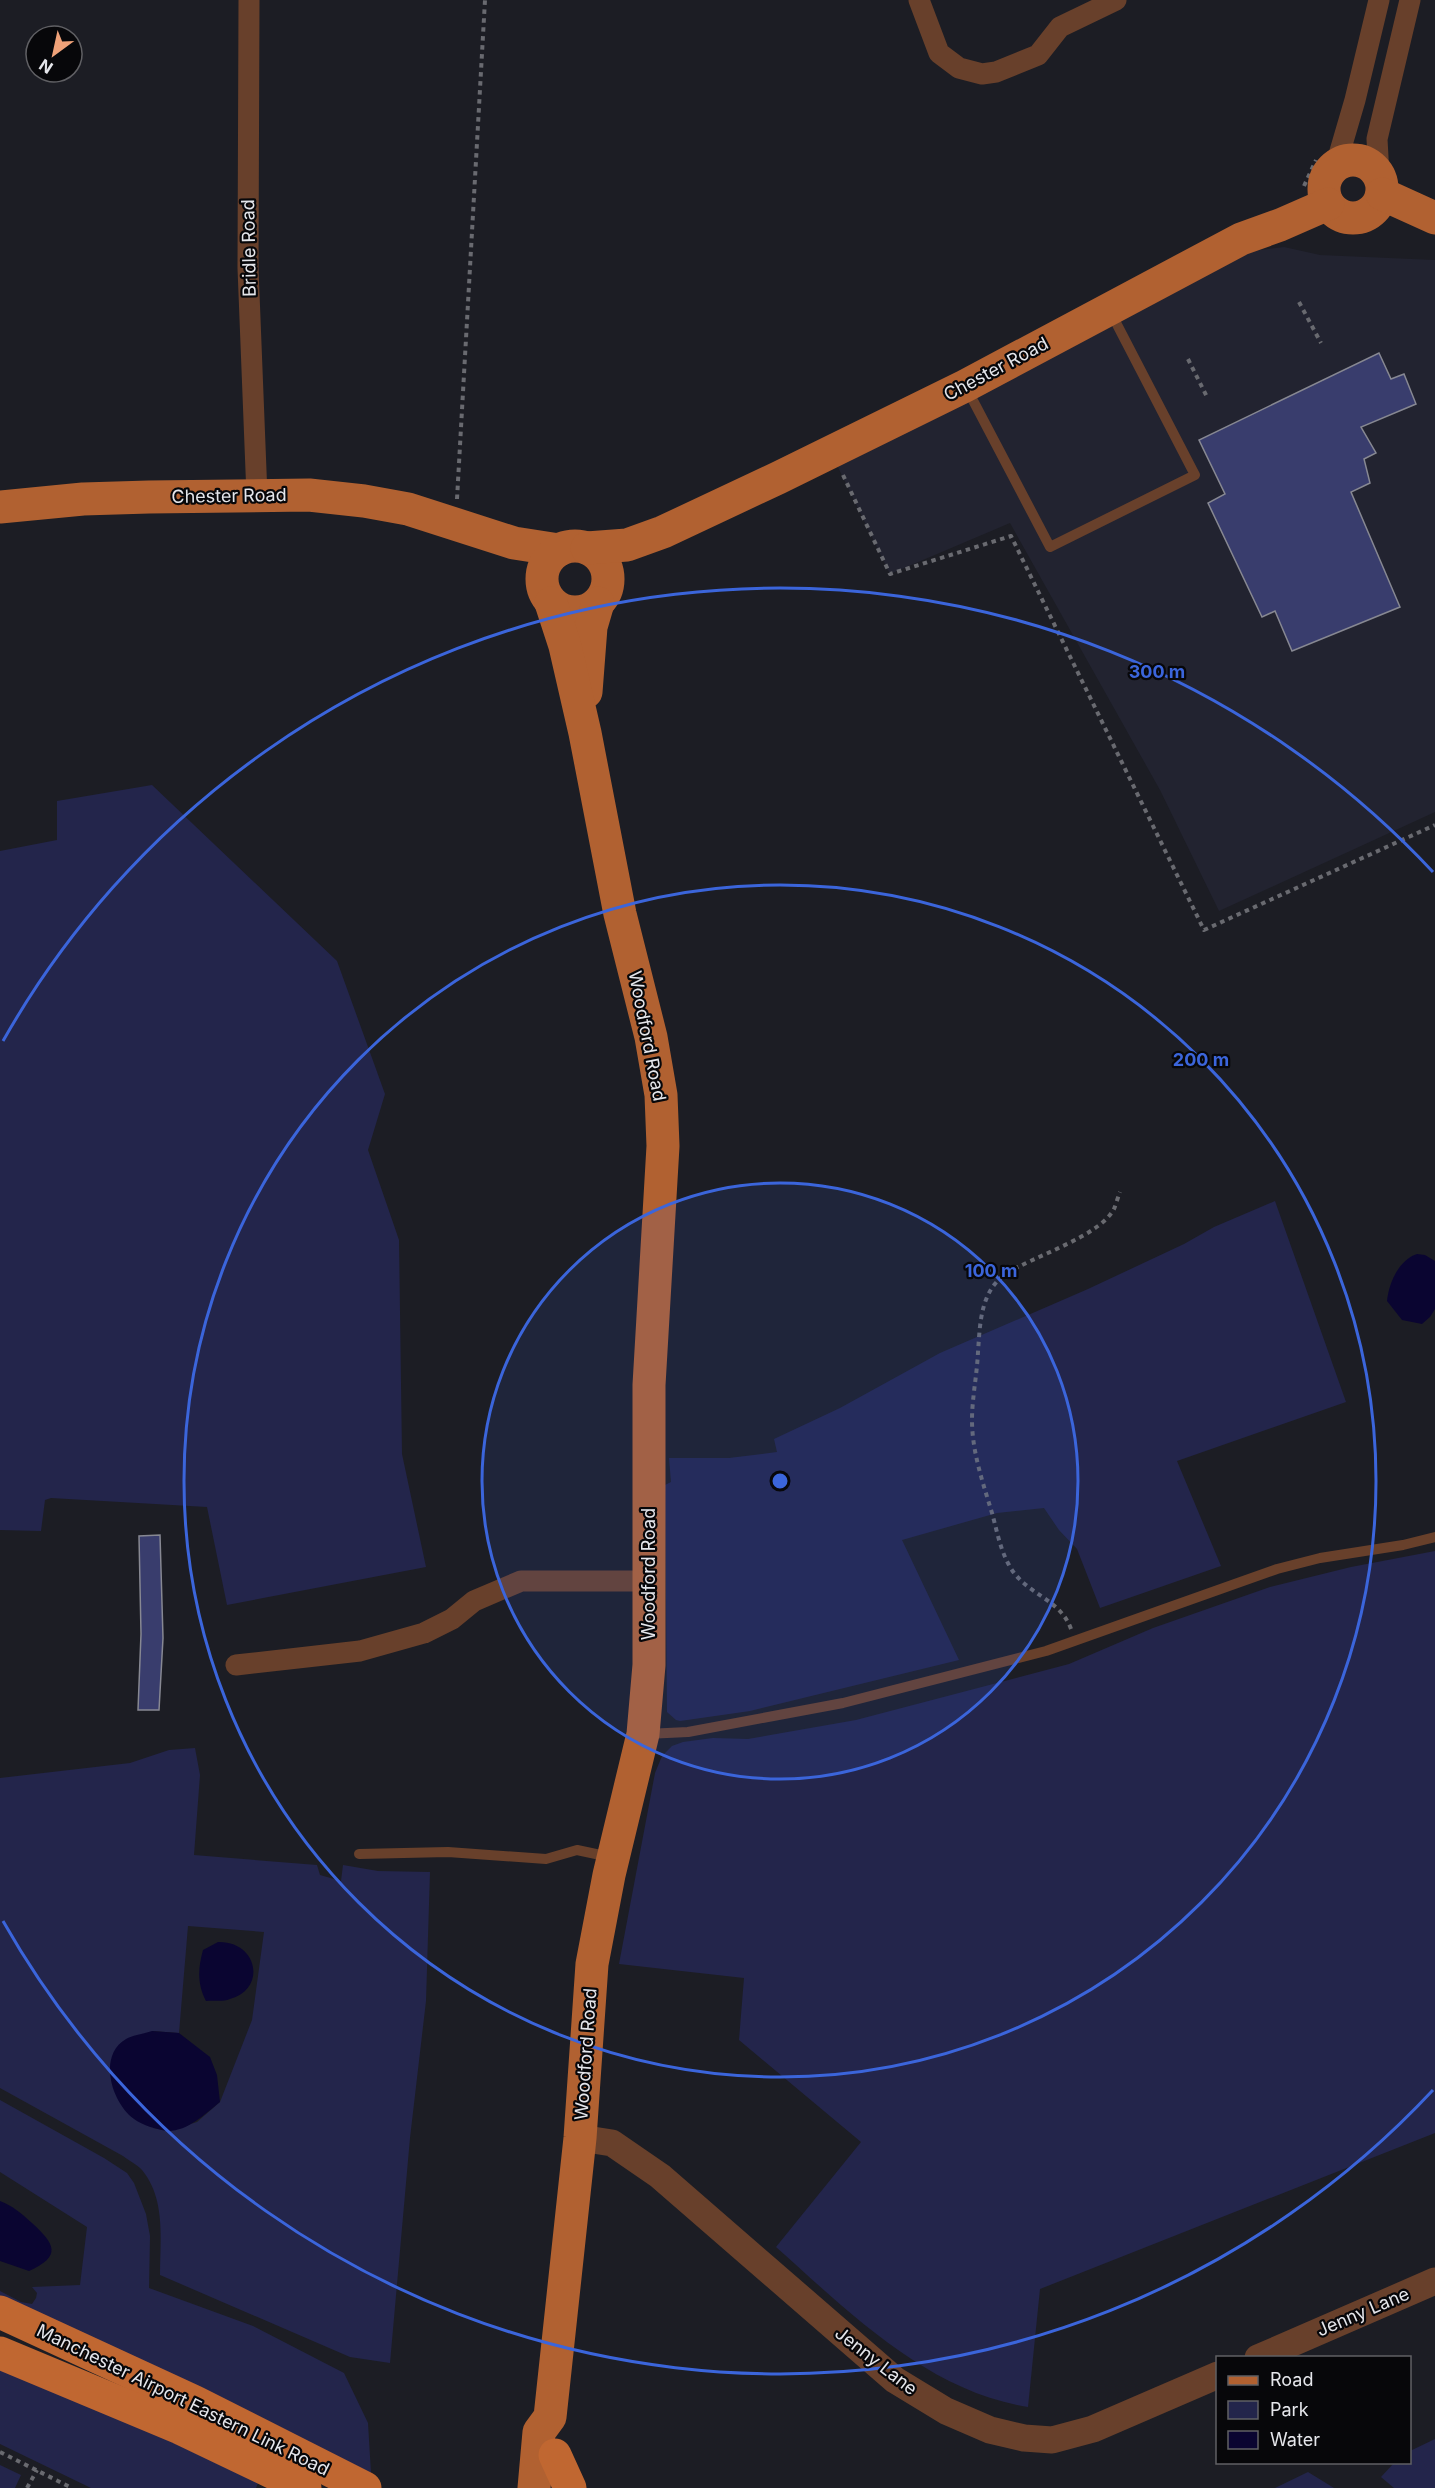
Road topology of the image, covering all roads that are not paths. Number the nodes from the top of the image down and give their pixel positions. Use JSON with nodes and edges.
{"nodes":[{"id":1,"x":249,"y":0,"type":"edge"},
{"id":2,"x":919,"y":0,"type":"edge"},
{"id":3,"x":1116,"y":0,"type":"edge"},
{"id":4,"x":1379,"y":0,"type":"edge"},
{"id":5,"x":1410,"y":0,"type":"edge"},
{"id":6,"x":1336,"y":165,"type":"junction"},
{"id":7,"x":1381,"y":184,"type":"junction"},
{"id":8,"x":1328,"y":204,"type":"junction"},
{"id":9,"x":1435,"y":218,"type":"edge"},
{"id":10,"x":1108,"y":309,"type":"junction"},
{"id":11,"x":965,"y":386,"type":"junction"},
{"id":12,"x":257,"y":496,"type":"junction"},
{"id":13,"x":0,"y":507,"type":"edge"},
{"id":14,"x":455,"y":525,"type":"junction"},
{"id":15,"x":663,"y":532,"type":"junction"},
{"id":16,"x":573,"y":549,"type":"junction"},
{"id":17,"x":547,"y":596,"type":"junction"},
{"id":18,"x":602,"y":598,"type":"junction"},
{"id":19,"x":585,"y":733,"type":"junction"},
{"id":20,"x":1435,"y":1537,"type":"edge"},
{"id":21,"x":650,"y":1581,"type":"junction"},
{"id":22,"x":236,"y":1665,"type":"dead end"},
{"id":23,"x":643,"y":1734,"type":"junction"},
{"id":24,"x":359,"y":1854,"type":"dead end"},
{"id":25,"x":613,"y":1858,"type":"junction"},
{"id":26,"x":580,"y":2138,"type":"junction"},
{"id":27,"x":1435,"y":2281,"type":"edge"},
{"id":28,"x":0,"y":2312,"type":"edge"},
{"id":29,"x":0,"y":2353,"type":"edge"},
{"id":30,"x":1263,"y":2356,"type":"edge"},
{"id":31,"x":1216,"y":2376,"type":"edge"},
{"id":32,"x":550,"y":2417,"type":"junction"},
{"id":33,"x":555,"y":2455,"type":"junction"},
{"id":34,"x":305,"y":2488,"type":"edge"},
{"id":35,"x":365,"y":2488,"type":"edge"},
{"id":36,"x":534,"y":2488,"type":"edge"},
{"id":37,"x":554,"y":2488,"type":"edge"},
{"id":38,"x":570,"y":2488,"type":"edge"}],
"edges":[{"from":1,"to":12,"type":"street","name":"Bridle Road"},
{"from":2,"to":3,"type":"street"},
{"from":4,"to":6,"type":"street"},
{"from":5,"to":7,"type":"street"},
{"from":6,"to":7,"type":"main road"},
{"from":6,"to":8,"type":"main road"},
{"from":7,"to":8,"type":"main road"},
{"from":7,"to":9,"type":"main road"},
{"from":8,"to":10,"type":"main road","name":"Chester Road"},
{"from":10,"to":11,"type":"main road","name":"Chester Road"},
{"from":10,"to":11,"type":"lane"},
{"from":11,"to":15,"type":"main road","name":"Chester Road"},
{"from":12,"to":13,"type":"main road","name":"Chester Road"},
{"from":12,"to":14,"type":"main road","name":"Chester Road"},
{"from":14,"to":16,"type":"main road","name":"Chester Road"},
{"from":14,"to":17,"type":"main road","name":"Chester Road"},
{"from":15,"to":16,"type":"main road","name":"Chester Road"},
{"from":15,"to":18,"type":"main road","name":"Chester Road"},
{"from":16,"to":17,"type":"main road"},
{"from":16,"to":18,"type":"main road"},
{"from":17,"to":18,"type":"main road"},
{"from":17,"to":19,"type":"main road","name":"Woodford Road"},
{"from":18,"to":19,"type":"main road","name":"Woodford Road"},
{"from":19,"to":21,"type":"main road","name":"Woodford Road"},
{"from":20,"to":23,"type":"lane"},
{"from":21,"to":22,"type":"street"},
{"from":21,"to":23,"type":"main road","name":"Woodford Road"},
{"from":23,"to":25,"type":"main road","name":"Woodford Road"},
{"from":24,"to":25,"type":"lane"},
{"from":25,"to":26,"type":"main road","name":"Woodford Road"},
{"from":26,"to":31,"type":"street","name":"Jenny Lane"},
{"from":26,"to":32,"type":"main road","name":"Woodford Road"},
{"from":27,"to":30,"type":"street","name":"Jenny Lane"},
{"from":28,"to":35,"type":"highway","name":"Manchester Airport Eastern Link Road"},
{"from":29,"to":34,"type":"highway","name":"Manchester Airport Eastern Link Road"},
{"from":32,"to":33,"type":"main road","name":"Woodford Road"},
{"from":32,"to":36,"type":"main road","name":"Woodford Road"},
{"from":33,"to":37,"type":"main road","name":"Woodford Road"},
{"from":33,"to":38,"type":"highway"}]}
